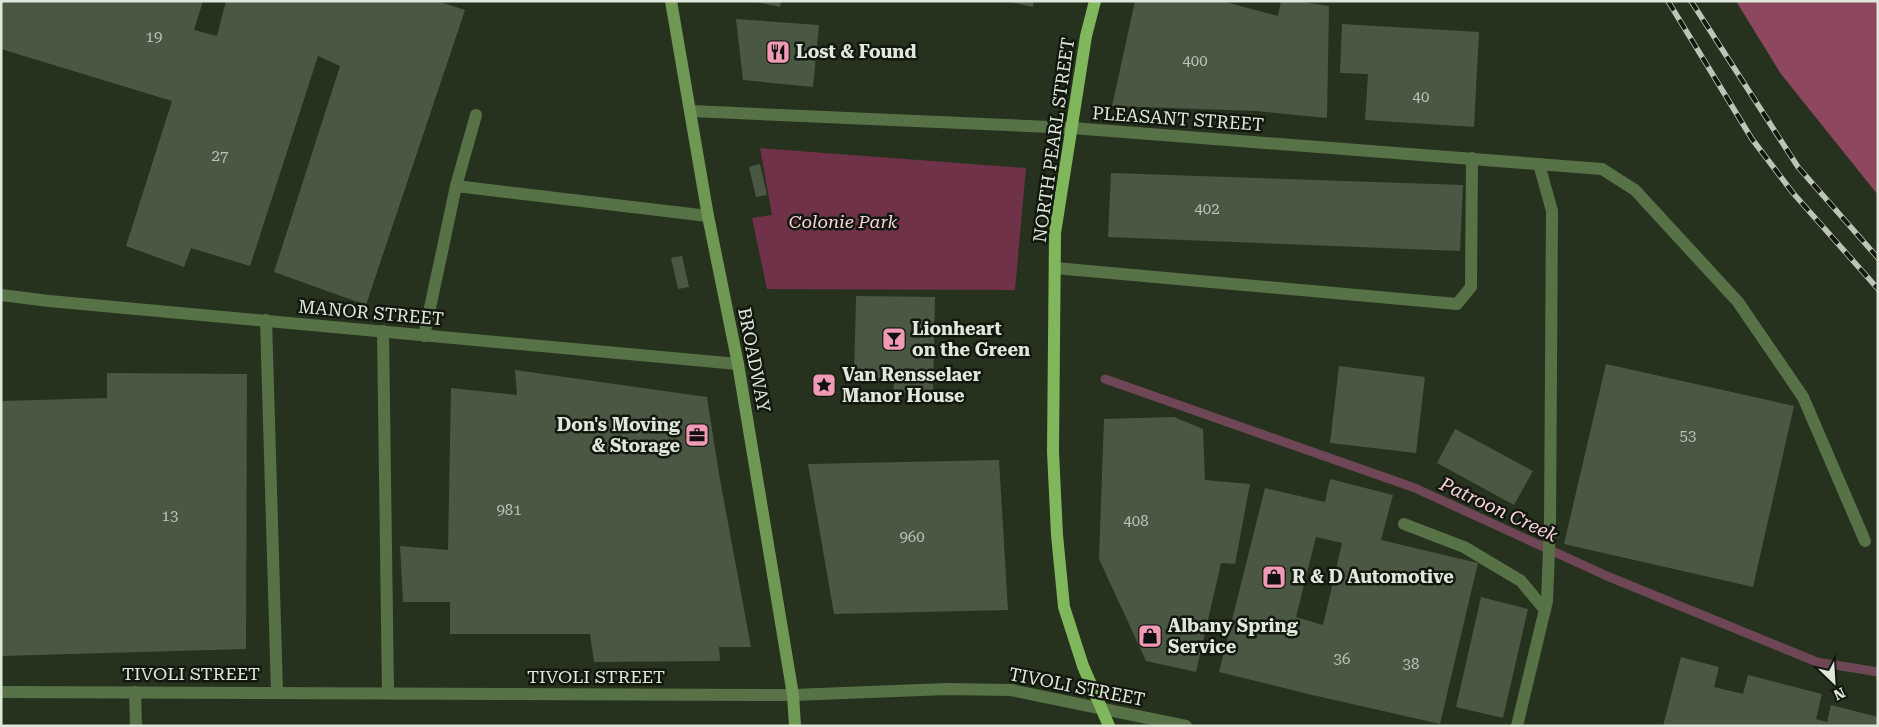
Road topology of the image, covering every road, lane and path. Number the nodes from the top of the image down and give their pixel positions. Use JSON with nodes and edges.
{"nodes":[{"id":1,"x":1095,"y":1,"type":"edge"},
{"id":2,"x":668,"y":2,"type":"edge"},
{"id":3,"x":691,"y":111,"type":"junction"},
{"id":4,"x":476,"y":115,"type":"dead end"},
{"id":5,"x":1072,"y":128,"type":"junction"},
{"id":6,"x":1472,"y":158,"type":"junction"},
{"id":7,"x":1540,"y":164,"type":"junction"},
{"id":8,"x":456,"y":186,"type":"junction"},
{"id":9,"x":708,"y":216,"type":"junction"},
{"id":10,"x":1055,"y":268,"type":"junction"},
{"id":11,"x":1,"y":295,"type":"edge"},
{"id":12,"x":266,"y":320,"type":"junction"},
{"id":13,"x":383,"y":331,"type":"junction"},
{"id":14,"x":424,"y":336,"type":"junction"},
{"id":15,"x":738,"y":364,"type":"junction"},
{"id":16,"x":1404,"y":524,"type":"dead end"},
{"id":17,"x":1865,"y":541,"type":"dead end"},
{"id":18,"x":1546,"y":606,"type":"junction"},
{"id":19,"x":1,"y":692,"type":"edge"},
{"id":20,"x":136,"y":692,"type":"junction"},
{"id":21,"x":277,"y":692,"type":"junction"},
{"id":22,"x":388,"y":693,"type":"junction"},
{"id":23,"x":793,"y":695,"type":"junction"},
{"id":24,"x":1102,"y":710,"type":"junction"},
{"id":25,"x":136,"y":726,"type":"edge"},
{"id":26,"x":795,"y":726,"type":"edge"},
{"id":27,"x":1109,"y":726,"type":"edge"},
{"id":28,"x":1186,"y":726,"type":"edge"},
{"id":29,"x":1517,"y":726,"type":"edge"}],
"edges":[{"from":1,"to":5,"type":"main road","name":"NORTH PEARL STREET"},
{"from":2,"to":3,"type":"street","name":"BROADWAY"},
{"from":3,"to":5,"type":"street","name":"PLEASANT STREET"},
{"from":3,"to":9,"type":"street","name":"BROADWAY"},
{"from":4,"to":8,"type":"street"},
{"from":5,"to":6,"type":"street","name":"PLEASANT STREET"},
{"from":5,"to":10,"type":"main road","name":"NORTH PEARL STREET"},
{"from":6,"to":7,"type":"street","name":"PLEASANT STREET"},
{"from":6,"to":10,"type":"street"},
{"from":7,"to":17,"type":"street","name":"PLEASANT STREET"},
{"from":7,"to":18,"type":"street"},
{"from":8,"to":9,"type":"street"},
{"from":8,"to":14,"type":"street"},
{"from":9,"to":15,"type":"street","name":"BROADWAY"},
{"from":10,"to":24,"type":"main road","name":"NORTH PEARL STREET"},
{"from":11,"to":12,"type":"street","name":"MANOR STREET"},
{"from":12,"to":13,"type":"street","name":"MANOR STREET"},
{"from":12,"to":21,"type":"street"},
{"from":13,"to":14,"type":"street","name":"MANOR STREET"},
{"from":13,"to":22,"type":"street"},
{"from":14,"to":15,"type":"street","name":"MANOR STREET"},
{"from":15,"to":23,"type":"street","name":"BROADWAY"},
{"from":16,"to":18,"type":"street"},
{"from":18,"to":29,"type":"street"},
{"from":19,"to":20,"type":"street","name":"TIVOLI STREET"},
{"from":20,"to":21,"type":"street","name":"TIVOLI STREET"},
{"from":20,"to":25,"type":"street"},
{"from":21,"to":22,"type":"street","name":"TIVOLI STREET"},
{"from":22,"to":23,"type":"street","name":"TIVOLI STREET"},
{"from":23,"to":24,"type":"street","name":"TIVOLI STREET"},
{"from":23,"to":26,"type":"street","name":"BROADWAY"},
{"from":24,"to":27,"type":"main road","name":"NORTH PEARL STREET"},
{"from":24,"to":28,"type":"street","name":"TIVOLI STREET"}]}
